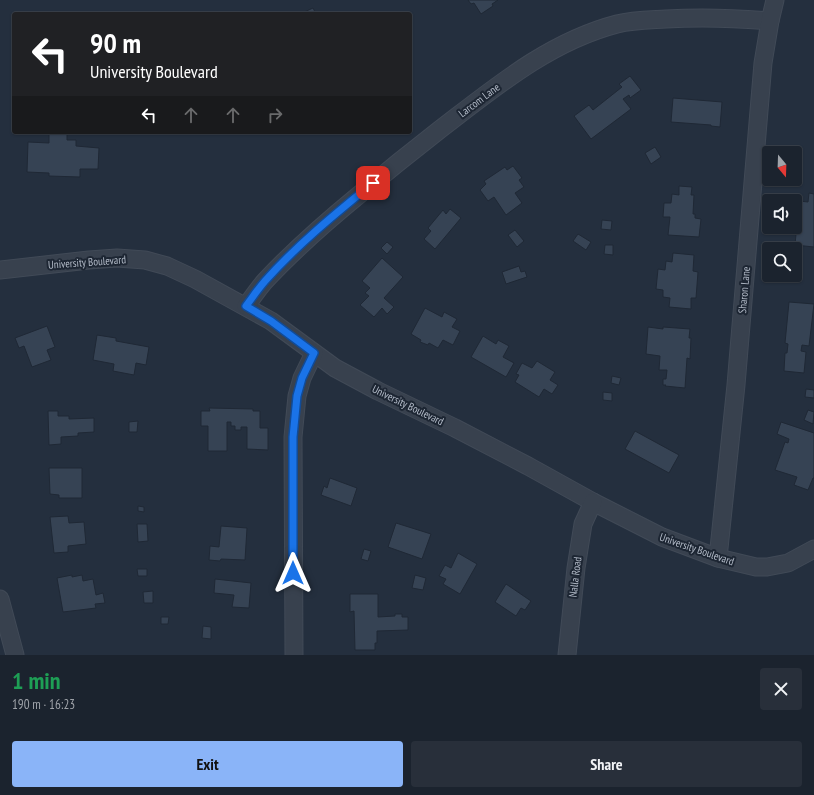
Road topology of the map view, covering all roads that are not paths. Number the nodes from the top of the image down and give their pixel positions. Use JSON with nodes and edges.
{"nodes":[{"id":1,"x":775,"y":0,"type":"edge"},
{"id":2,"x":770,"y":21,"type":"junction"},
{"id":3,"x":0,"y":270,"type":"edge"},
{"id":4,"x":246,"y":306,"type":"junction"},
{"id":5,"x":314,"y":353,"type":"junction"},
{"id":6,"x":593,"y":502,"type":"junction"},
{"id":7,"x":814,"y":549,"type":"edge"},
{"id":8,"x":718,"y":558,"type":"junction"},
{"id":9,"x":0,"y":599,"type":"edge"},
{"id":10,"x":15,"y":655,"type":"edge"},
{"id":11,"x":294,"y":655,"type":"edge"},
{"id":12,"x":567,"y":655,"type":"edge"}],
"edges":[{"from":1,"to":2,"type":"street","name":"Sharon Lane"},
{"from":2,"to":4,"type":"street","name":"Larcom Lane"},
{"from":2,"to":8,"type":"street","name":"Sharon Lane"},
{"from":3,"to":4,"type":"street","name":"University Boulevard"},
{"from":4,"to":5,"type":"street","name":"University Boulevard"},
{"from":5,"to":6,"type":"street","name":"University Boulevard"},
{"from":5,"to":11,"type":"street"},
{"from":6,"to":8,"type":"street","name":"University Boulevard"},
{"from":6,"to":12,"type":"street","name":"Nalla Road"},
{"from":7,"to":8,"type":"street","name":"University Boulevard"},
{"from":9,"to":10,"type":"street"}]}
